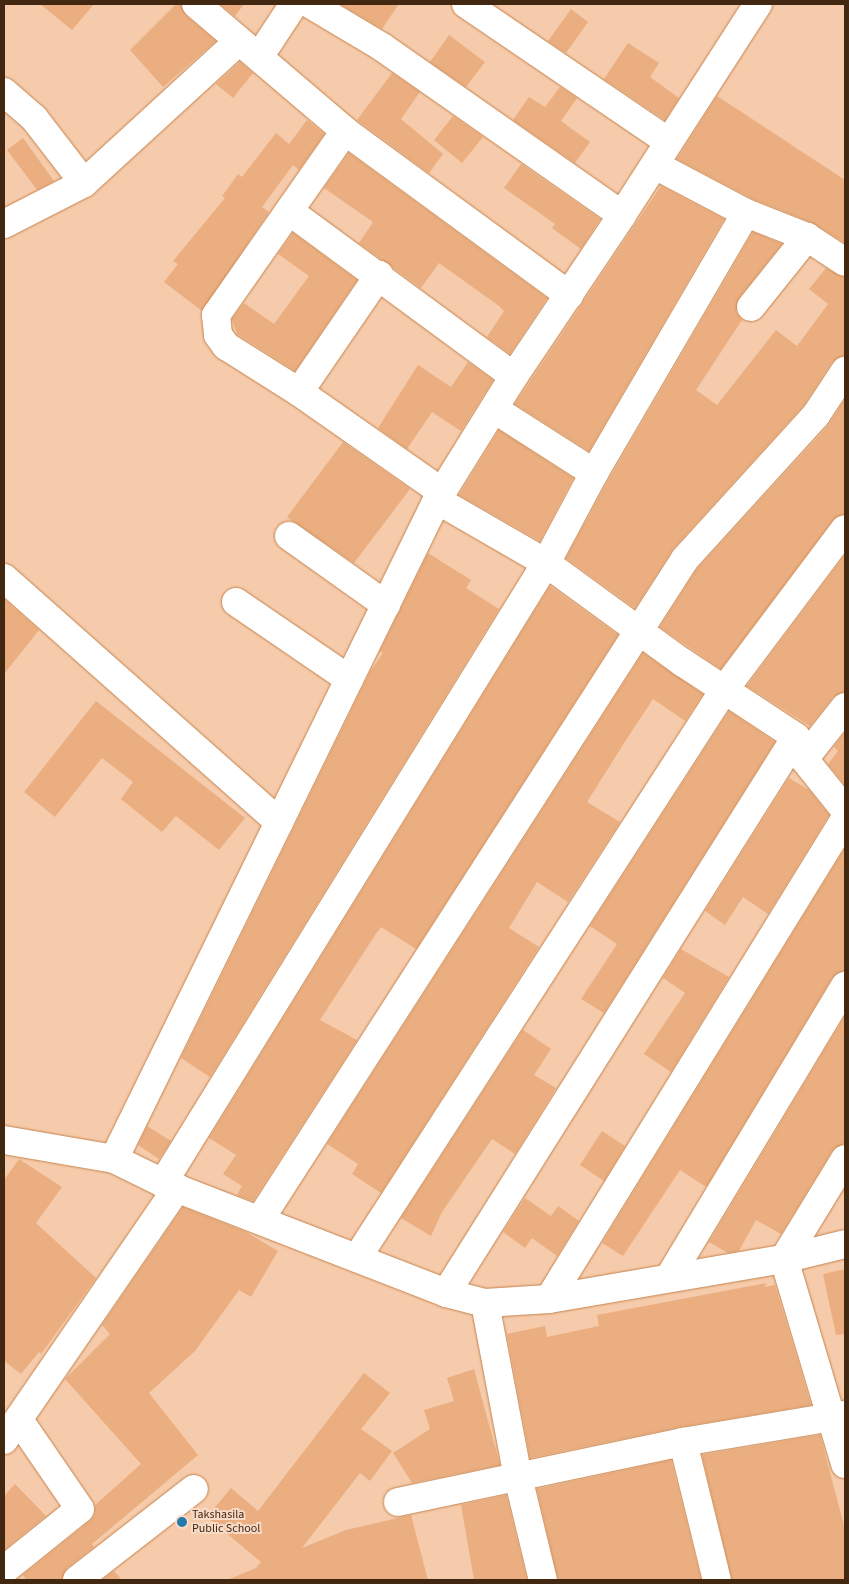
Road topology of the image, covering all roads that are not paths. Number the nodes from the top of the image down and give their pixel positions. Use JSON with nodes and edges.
{"nodes":[{"id":1,"x":196,"y":4,"type":"edge"},
{"id":2,"x":294,"y":4,"type":"edge"},
{"id":3,"x":310,"y":4,"type":"edge"},
{"id":4,"x":466,"y":4,"type":"edge"},
{"id":5,"x":758,"y":4,"type":"edge"},
{"id":6,"x":249,"y":49,"type":"junction"},
{"id":7,"x":4,"y":92,"type":"edge"},
{"id":8,"x":345,"y":131,"type":"junction"},
{"id":9,"x":662,"y":153,"type":"junction"},
{"id":10,"x":84,"y":183,"type":"junction"},
{"id":11,"x":289,"y":211,"type":"junction"},
{"id":12,"x":746,"y":213,"type":"junction"},
{"id":13,"x":622,"y":215,"type":"junction"},
{"id":14,"x":4,"y":224,"type":"edge"},
{"id":15,"x":806,"y":237,"type":"junction"},
{"id":16,"x":845,"y":262,"type":"edge"},
{"id":17,"x":379,"y":275,"type":"junction"},
{"id":18,"x":568,"y":295,"type":"junction"},
{"id":19,"x":751,"y":307,"type":"dead end"},
{"id":20,"x":845,"y":370,"type":"edge"},
{"id":21,"x":514,"y":376,"type":"junction"},
{"id":22,"x":299,"y":392,"type":"junction"},
{"id":23,"x":494,"y":409,"type":"junction"},
{"id":24,"x":594,"y":473,"type":"junction"},
{"id":25,"x":440,"y":496,"type":"junction"},
{"id":26,"x":845,"y":529,"type":"edge"},
{"id":27,"x":289,"y":536,"type":"dead end"},
{"id":28,"x":546,"y":563,"type":"junction"},
{"id":29,"x":4,"y":578,"type":"edge"},
{"id":30,"x":236,"y":602,"type":"dead end"},
{"id":31,"x":386,"y":604,"type":"junction"},
{"id":32,"x":639,"y":630,"type":"junction"},
{"id":33,"x":350,"y":678,"type":"junction"},
{"id":34,"x":724,"y":690,"type":"junction"},
{"id":35,"x":845,"y":707,"type":"edge"},
{"id":36,"x":800,"y":748,"type":"junction"},
{"id":37,"x":845,"y":810,"type":"edge"},
{"id":38,"x":845,"y":819,"type":"edge"},
{"id":39,"x":279,"y":822,"type":"junction"},
{"id":40,"x":845,"y":986,"type":"edge"},
{"id":41,"x":4,"y":1140,"type":"edge"},
{"id":42,"x":114,"y":1159,"type":"junction"},
{"id":43,"x":845,"y":1159,"type":"edge"},
{"id":44,"x":170,"y":1185,"type":"junction"},
{"id":45,"x":261,"y":1218,"type":"junction"},
{"id":46,"x":845,"y":1244,"type":"edge"},
{"id":47,"x":357,"y":1258,"type":"junction"},
{"id":48,"x":784,"y":1259,"type":"junction"},
{"id":49,"x":670,"y":1276,"type":"junction"},
{"id":50,"x":446,"y":1292,"type":"junction"},
{"id":51,"x":549,"y":1299,"type":"junction"},
{"id":52,"x":485,"y":1303,"type":"junction"},
{"id":53,"x":838,"y":1416,"type":"edge"},
{"id":54,"x":11,"y":1430,"type":"edge"},
{"id":55,"x":683,"y":1442,"type":"junction"},
{"id":56,"x":845,"y":1464,"type":"edge"},
{"id":57,"x":518,"y":1477,"type":"junction"},
{"id":58,"x":194,"y":1489,"type":"dead end"},
{"id":59,"x":398,"y":1502,"type":"dead end"},
{"id":60,"x":4,"y":1570,"type":"edge"},
{"id":61,"x":76,"y":1580,"type":"edge"},
{"id":62,"x":543,"y":1580,"type":"edge"},
{"id":63,"x":717,"y":1580,"type":"edge"}],
"edges":[{"from":1,"to":6,"type":"street"},
{"from":2,"to":6,"type":"street"},
{"from":3,"to":13,"type":"street"},
{"from":4,"to":9,"type":"street"},
{"from":5,"to":9,"type":"street"},
{"from":6,"to":8,"type":"street"},
{"from":6,"to":10,"type":"street"},
{"from":7,"to":10,"type":"street"},
{"from":8,"to":11,"type":"street"},
{"from":8,"to":18,"type":"street"},
{"from":9,"to":12,"type":"street"},
{"from":9,"to":13,"type":"street"},
{"from":10,"to":14,"type":"street"},
{"from":11,"to":17,"type":"street"},
{"from":11,"to":22,"type":"street"},
{"from":12,"to":15,"type":"street"},
{"from":12,"to":24,"type":"street"},
{"from":13,"to":18,"type":"street"},
{"from":15,"to":16,"type":"street"},
{"from":15,"to":19,"type":"street"},
{"from":17,"to":21,"type":"street"},
{"from":17,"to":22,"type":"street"},
{"from":18,"to":21,"type":"street"},
{"from":20,"to":32,"type":"street"},
{"from":21,"to":23,"type":"street"},
{"from":22,"to":25,"type":"street"},
{"from":23,"to":24,"type":"street"},
{"from":23,"to":25,"type":"street"},
{"from":24,"to":28,"type":"street"},
{"from":25,"to":28,"type":"street"},
{"from":25,"to":31,"type":"street"},
{"from":26,"to":34,"type":"street"},
{"from":27,"to":31,"type":"street"},
{"from":28,"to":32,"type":"street"},
{"from":28,"to":44,"type":"street"},
{"from":29,"to":39,"type":"street"},
{"from":30,"to":33,"type":"street"},
{"from":31,"to":33,"type":"street"},
{"from":32,"to":34,"type":"street"},
{"from":32,"to":45,"type":"street"},
{"from":33,"to":39,"type":"street"},
{"from":34,"to":36,"type":"street"},
{"from":34,"to":47,"type":"street"},
{"from":35,"to":36,"type":"street"},
{"from":36,"to":37,"type":"street"},
{"from":36,"to":50,"type":"street"},
{"from":38,"to":51,"type":"street"},
{"from":39,"to":42,"type":"street"},
{"from":40,"to":49,"type":"street"},
{"from":41,"to":42,"type":"street"},
{"from":42,"to":44,"type":"street"},
{"from":43,"to":48,"type":"street"},
{"from":44,"to":45,"type":"street"},
{"from":44,"to":54,"type":"street"},
{"from":45,"to":47,"type":"street"},
{"from":46,"to":48,"type":"street"},
{"from":47,"to":50,"type":"street"},
{"from":48,"to":49,"type":"street"},
{"from":48,"to":53,"type":"street"},
{"from":49,"to":51,"type":"street"},
{"from":50,"to":52,"type":"street"},
{"from":51,"to":52,"type":"street"},
{"from":52,"to":57,"type":"street"},
{"from":53,"to":55,"type":"street"},
{"from":53,"to":56,"type":"street"},
{"from":54,"to":60,"type":"street"},
{"from":55,"to":57,"type":"street"},
{"from":55,"to":63,"type":"street"},
{"from":57,"to":59,"type":"street"},
{"from":57,"to":62,"type":"street"},
{"from":58,"to":61,"type":"street"}]}
